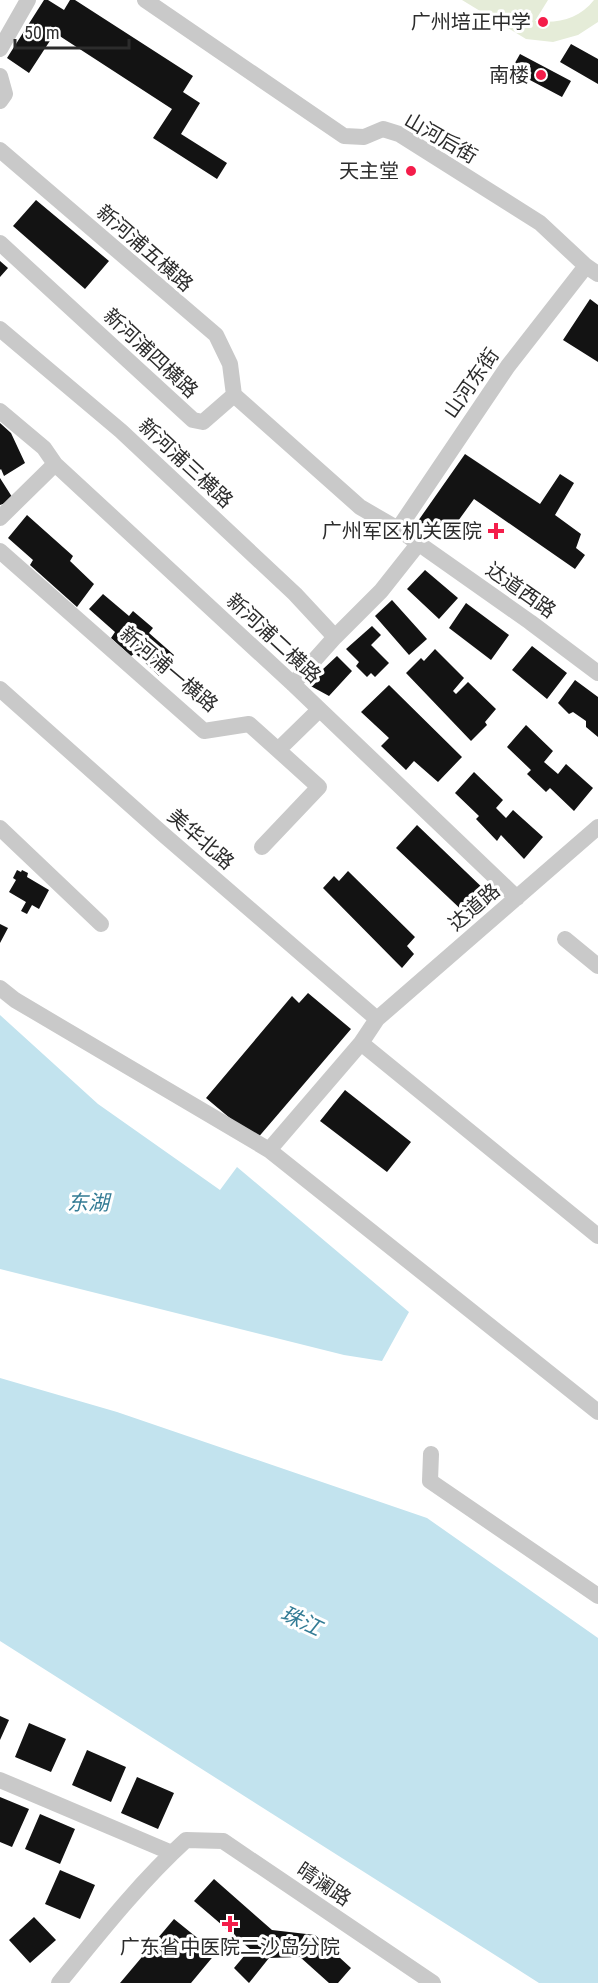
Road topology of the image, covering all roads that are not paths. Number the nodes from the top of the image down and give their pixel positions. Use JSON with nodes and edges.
{"nodes":[{"id":1,"x":28,"y":0,"type":"edge"},
{"id":2,"x":145,"y":0,"type":"edge"},
{"id":3,"x":0,"y":49,"type":"edge"},
{"id":4,"x":0,"y":76,"type":"edge"},
{"id":5,"x":0,"y":102,"type":"edge"},
{"id":6,"x":0,"y":150,"type":"edge"},
{"id":7,"x":0,"y":243,"type":"edge"},
{"id":8,"x":592,"y":270,"type":"edge"},
{"id":9,"x":0,"y":330,"type":"edge"},
{"id":10,"x":234,"y":395,"type":"junction"},
{"id":11,"x":0,"y":411,"type":"edge"},
{"id":12,"x":55,"y":464,"type":"junction"},
{"id":13,"x":0,"y":518,"type":"edge"},
{"id":14,"x":398,"y":529,"type":"junction"},
{"id":15,"x":419,"y":543,"type":"junction"},
{"id":16,"x":0,"y":550,"type":"edge"},
{"id":17,"x":335,"y":636,"type":"junction"},
{"id":18,"x":598,"y":673,"type":"edge"},
{"id":19,"x":293,"y":684,"type":"junction"},
{"id":20,"x":0,"y":689,"type":"edge"},
{"id":21,"x":319,"y":710,"type":"junction"},
{"id":22,"x":278,"y":750,"type":"junction"},
{"id":23,"x":598,"y":827,"type":"edge"},
{"id":24,"x":0,"y":828,"type":"edge"},
{"id":25,"x":262,"y":847,"type":"dead end"},
{"id":26,"x":517,"y":898,"type":"junction"},
{"id":27,"x":101,"y":924,"type":"dead end"},
{"id":28,"x":565,"y":939,"type":"dead end"},
{"id":29,"x":598,"y":966,"type":"edge"},
{"id":30,"x":0,"y":988,"type":"edge"},
{"id":31,"x":377,"y":1019,"type":"junction"},
{"id":32,"x":361,"y":1043,"type":"junction"},
{"id":33,"x":269,"y":1150,"type":"junction"},
{"id":34,"x":598,"y":1236,"type":"edge"},
{"id":35,"x":594,"y":1404,"type":"edge"},
{"id":36,"x":431,"y":1454,"type":"dead end"},
{"id":37,"x":598,"y":1596,"type":"edge"},
{"id":38,"x":0,"y":1780,"type":"edge"},
{"id":39,"x":172,"y":1853,"type":"junction"},
{"id":40,"x":59,"y":1983,"type":"edge"},
{"id":41,"x":433,"y":1983,"type":"edge"}],
"edges":[{"from":1,"to":3,"type":"street"},
{"from":2,"to":8,"type":"street","name":"山河后街"},
{"from":4,"to":5,"type":"street"},
{"from":6,"to":10,"type":"street","name":"新河浦五横路"},
{"from":7,"to":10,"type":"street","name":"新河浦四横路"},
{"from":8,"to":14,"type":"street","name":"山河东街"},
{"from":9,"to":17,"type":"street","name":"新河浦三横路"},
{"from":10,"to":14,"type":"street"},
{"from":11,"to":12,"type":"street","name":"新河浦二横路"},
{"from":12,"to":13,"type":"street"},
{"from":12,"to":19,"type":"street","name":"新河浦二横路"},
{"from":14,"to":15,"type":"street"},
{"from":15,"to":17,"type":"street"},
{"from":15,"to":18,"type":"street","name":"达道西路"},
{"from":16,"to":22,"type":"street","name":"新河浦一横路"},
{"from":17,"to":19,"type":"street"},
{"from":19,"to":21,"type":"street","name":"新河浦二横路"},
{"from":20,"to":31,"type":"street","name":"美华北路"},
{"from":21,"to":22,"type":"street"},
{"from":21,"to":26,"type":"street","name":"新河浦二横路"},
{"from":22,"to":25,"type":"street"},
{"from":23,"to":26,"type":"street","name":"达道路"},
{"from":24,"to":27,"type":"street"},
{"from":26,"to":31,"type":"street","name":"达道路"},
{"from":28,"to":29,"type":"street"},
{"from":30,"to":33,"type":"street"},
{"from":31,"to":32,"type":"street","name":"达道路"},
{"from":32,"to":33,"type":"street","name":"达道路"},
{"from":32,"to":34,"type":"street"},
{"from":33,"to":35,"type":"street"},
{"from":36,"to":37,"type":"street"},
{"from":38,"to":39,"type":"street"},
{"from":39,"to":40,"type":"street"},
{"from":39,"to":41,"type":"street","name":"晴澜路"}]}
